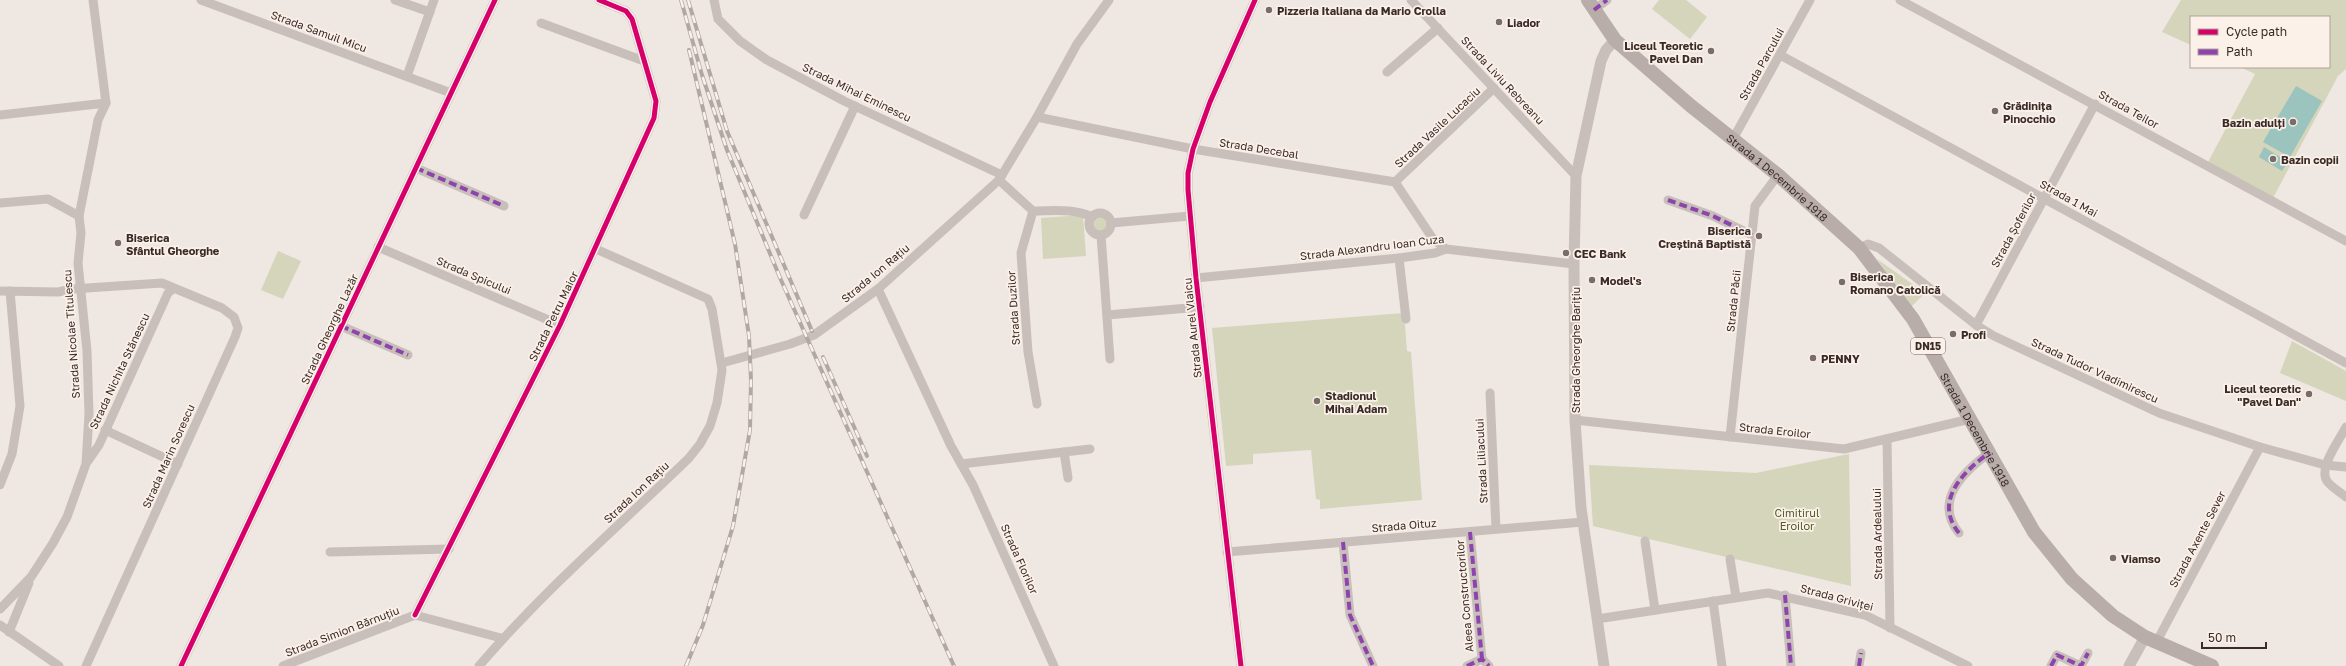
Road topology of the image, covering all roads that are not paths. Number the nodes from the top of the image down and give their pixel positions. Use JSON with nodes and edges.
{"nodes":[{"id":1,"x":93,"y":0,"type":"edge"},
{"id":2,"x":201,"y":0,"type":"edge"},
{"id":3,"x":395,"y":0,"type":"edge"},
{"id":4,"x":434,"y":0,"type":"edge"},
{"id":5,"x":495,"y":0,"type":"edge"},
{"id":6,"x":599,"y":0,"type":"edge"},
{"id":7,"x":714,"y":0,"type":"edge"},
{"id":8,"x":1109,"y":0,"type":"edge"},
{"id":9,"x":1255,"y":0,"type":"edge"},
{"id":10,"x":1412,"y":0,"type":"edge"},
{"id":11,"x":1607,"y":0,"type":"edge"},
{"id":12,"x":1810,"y":0,"type":"edge"},
{"id":13,"x":1900,"y":0,"type":"edge"},
{"id":14,"x":1591,"y":5,"type":"edge"},
{"id":15,"x":430,"y":12,"type":"junction"},
{"id":16,"x":541,"y":23,"type":"dead end"},
{"id":17,"x":1438,"y":28,"type":"junction"},
{"id":18,"x":1615,"y":40,"type":"junction"},
{"id":19,"x":1780,"y":55,"type":"junction"},
{"id":20,"x":644,"y":61,"type":"junction"},
{"id":21,"x":1387,"y":72,"type":"dead end"},
{"id":22,"x":407,"y":76,"type":"junction"},
{"id":23,"x":1494,"y":88,"type":"junction"},
{"id":24,"x":451,"y":93,"type":"junction"},
{"id":25,"x":106,"y":103,"type":"junction"},
{"id":26,"x":2095,"y":104,"type":"junction"},
{"id":27,"x":855,"y":106,"type":"junction"},
{"id":28,"x":0,"y":115,"type":"edge"},
{"id":29,"x":1038,"y":117,"type":"junction"},
{"id":30,"x":1733,"y":139,"type":"junction"},
{"id":31,"x":1193,"y":149,"type":"junction"},
{"id":32,"x":416,"y":168,"type":"junction"},
{"id":33,"x":1778,"y":175,"type":"junction"},
{"id":34,"x":1576,"y":176,"type":"junction"},
{"id":35,"x":1000,"y":178,"type":"junction"},
{"id":36,"x":1395,"y":182,"type":"junction"},
{"id":37,"x":2043,"y":197,"type":"junction"},
{"id":38,"x":1668,"y":200,"type":"dead end"},
{"id":39,"x":0,"y":203,"type":"edge"},
{"id":40,"x":504,"y":206,"type":"dead end"},
{"id":41,"x":1033,"y":211,"type":"junction"},
{"id":42,"x":804,"y":215,"type":"dead end"},
{"id":43,"x":79,"y":216,"type":"junction"},
{"id":44,"x":1190,"y":216,"type":"junction"},
{"id":45,"x":1092,"y":217,"type":"junction"},
{"id":46,"x":1111,"y":223,"type":"junction"},
{"id":47,"x":1101,"y":235,"type":"junction"},
{"id":48,"x":1752,"y":235,"type":"junction"},
{"id":49,"x":2346,"y":241,"type":"edge"},
{"id":50,"x":378,"y":247,"type":"junction"},
{"id":51,"x":1859,"y":248,"type":"junction"},
{"id":52,"x":596,"y":249,"type":"junction"},
{"id":53,"x":1446,"y":249,"type":"junction"},
{"id":54,"x":1399,"y":258,"type":"junction"},
{"id":55,"x":1574,"y":264,"type":"junction"},
{"id":56,"x":1196,"y":278,"type":"junction"},
{"id":57,"x":81,"y":289,"type":"junction"},
{"id":58,"x":173,"y":289,"type":"junction"},
{"id":59,"x":878,"y":289,"type":"junction"},
{"id":60,"x":0,"y":291,"type":"edge"},
{"id":61,"x":10,"y":291,"type":"junction"},
{"id":62,"x":1200,"y":307,"type":"junction"},
{"id":63,"x":1107,"y":315,"type":"junction"},
{"id":64,"x":1406,"y":319,"type":"dead end"},
{"id":65,"x":560,"y":325,"type":"junction"},
{"id":66,"x":1976,"y":325,"type":"junction"},
{"id":67,"x":341,"y":326,"type":"junction"},
{"id":68,"x":408,"y":356,"type":"dead end"},
{"id":69,"x":1110,"y":359,"type":"dead end"},
{"id":70,"x":722,"y":363,"type":"junction"},
{"id":71,"x":2346,"y":363,"type":"edge"},
{"id":72,"x":1490,"y":392,"type":"dead end"},
{"id":73,"x":1037,"y":404,"type":"dead end"},
{"id":74,"x":1970,"y":419,"type":"junction"},
{"id":75,"x":1575,"y":420,"type":"junction"},
{"id":76,"x":2346,"y":427,"type":"edge"},
{"id":77,"x":105,"y":430,"type":"junction"},
{"id":78,"x":1730,"y":437,"type":"junction"},
{"id":79,"x":1887,"y":439,"type":"junction"},
{"id":80,"x":2260,"y":447,"type":"junction"},
{"id":81,"x":1090,"y":449,"type":"dead end"},
{"id":82,"x":1064,"y":452,"type":"junction"},
{"id":83,"x":1989,"y":453,"type":"junction"},
{"id":84,"x":86,"y":464,"type":"junction"},
{"id":85,"x":178,"y":464,"type":"junction"},
{"id":86,"x":961,"y":464,"type":"junction"},
{"id":87,"x":2326,"y":465,"type":"junction"},
{"id":88,"x":2346,"y":467,"type":"edge"},
{"id":89,"x":1068,"y":478,"type":"dead end"},
{"id":90,"x":0,"y":485,"type":"edge"},
{"id":91,"x":2346,"y":497,"type":"edge"},
{"id":92,"x":1583,"y":522,"type":"junction"},
{"id":93,"x":1496,"y":528,"type":"junction"},
{"id":94,"x":1470,"y":532,"type":"junction"},
{"id":95,"x":1959,"y":533,"type":"dead end"},
{"id":96,"x":1645,"y":541,"type":"dead end"},
{"id":97,"x":1343,"y":542,"type":"junction"},
{"id":98,"x":449,"y":549,"type":"junction"},
{"id":99,"x":330,"y":552,"type":"dead end"},
{"id":100,"x":1227,"y":552,"type":"junction"},
{"id":101,"x":1730,"y":559,"type":"dead end"},
{"id":102,"x":31,"y":577,"type":"junction"},
{"id":103,"x":1785,"y":595,"type":"junction"},
{"id":104,"x":1736,"y":597,"type":"junction"},
{"id":105,"x":1713,"y":601,"type":"junction"},
{"id":106,"x":0,"y":609,"type":"edge"},
{"id":107,"x":1655,"y":610,"type":"junction"},
{"id":108,"x":415,"y":615,"type":"junction"},
{"id":109,"x":1597,"y":619,"type":"junction"},
{"id":110,"x":0,"y":625,"type":"edge"},
{"id":111,"x":1890,"y":628,"type":"junction"},
{"id":112,"x":9,"y":632,"type":"junction"},
{"id":113,"x":501,"y":638,"type":"junction"},
{"id":114,"x":2150,"y":640,"type":"junction"},
{"id":115,"x":2088,"y":652,"type":"dead end"},
{"id":116,"x":1861,"y":653,"type":"dead end"},
{"id":117,"x":1482,"y":659,"type":"junction"},
{"id":118,"x":482,"y":664,"type":"edge"},
{"id":119,"x":59,"y":666,"type":"edge"},
{"id":120,"x":86,"y":666,"type":"edge"},
{"id":121,"x":181,"y":666,"type":"edge"},
{"id":122,"x":283,"y":666,"type":"edge"},
{"id":123,"x":1054,"y":666,"type":"edge"},
{"id":124,"x":1241,"y":666,"type":"edge"},
{"id":125,"x":1373,"y":666,"type":"edge"},
{"id":126,"x":1467,"y":666,"type":"edge"},
{"id":127,"x":1489,"y":666,"type":"edge"},
{"id":128,"x":1604,"y":666,"type":"edge"},
{"id":129,"x":1722,"y":666,"type":"edge"},
{"id":130,"x":1792,"y":666,"type":"edge"},
{"id":131,"x":1859,"y":666,"type":"edge"},
{"id":132,"x":1966,"y":666,"type":"edge"},
{"id":133,"x":2051,"y":666,"type":"edge"},
{"id":134,"x":2129,"y":666,"type":"edge"},
{"id":135,"x":2212,"y":666,"type":"edge"}],
"edges":[{"from":1,"to":25,"type":"street"},
{"from":2,"to":22,"type":"street","name":"Strada Samuil Micu"},
{"from":3,"to":15,"type":"street"},
{"from":4,"to":15,"type":"street"},
{"from":5,"to":24,"type":"street","name":"Strada Gheorghe Lazăr"},
{"from":6,"to":20,"type":"street","name":"Strada Petru Maior"},
{"from":7,"to":27,"type":"street","name":"Strada Mihai Eminescu"},
{"from":8,"to":29,"type":"street","name":"Strada Ion Rațiu"},
{"from":9,"to":31,"type":"street","name":"Strada Aurel Vlaicu"},
{"from":10,"to":17,"type":"street","name":"Strada Liviu Rebreanu"},
{"from":11,"to":14,"type":"street"},
{"from":12,"to":19,"type":"street","name":"Strada Parcului"},
{"from":13,"to":26,"type":"street","name":"Strada Teilor"},
{"from":14,"to":18,"type":"main road","name":"Strada 1 Decembrie 1918","number":"DN15"},
{"from":15,"to":22,"type":"street"},
{"from":16,"to":20,"type":"street"},
{"from":17,"to":21,"type":"street"},
{"from":17,"to":23,"type":"street","name":"Strada Liviu Rebreanu"},
{"from":18,"to":30,"type":"main road","name":"Strada 1 Decembrie 1918","number":"DN15"},
{"from":18,"to":34,"type":"street","name":"Strada Gheorghe Barițiu"},
{"from":19,"to":30,"type":"street","name":"Strada Parcului"},
{"from":19,"to":37,"type":"street","name":"Strada 1 Mai"},
{"from":20,"to":52,"type":"street","name":"Strada Petru Maior"},
{"from":22,"to":24,"type":"street","name":"Strada Samuil Micu"},
{"from":23,"to":34,"type":"street","name":"Strada Liviu Rebreanu"},
{"from":23,"to":36,"type":"street","name":"Strada Vasile Lucaciu"},
{"from":24,"to":32,"type":"street","name":"Strada Gheorghe Lazăr"},
{"from":25,"to":28,"type":"street"},
{"from":25,"to":43,"type":"street","name":"Strada Nicolae Titulescu"},
{"from":26,"to":37,"type":"street","name":"Strada Șoferilor"},
{"from":26,"to":49,"type":"street","name":"Strada Teilor"},
{"from":27,"to":35,"type":"street","name":"Strada Mihai Eminescu"},
{"from":27,"to":42,"type":"street"},
{"from":29,"to":31,"type":"street","name":"Strada Decebal"},
{"from":29,"to":35,"type":"street","name":"Strada Ion Rațiu"},
{"from":30,"to":33,"type":"main road","name":"Strada 1 Decembrie 1918","number":"DN15"},
{"from":31,"to":36,"type":"street","name":"Strada Decebal"},
{"from":31,"to":44,"type":"street","name":"Strada Aurel Vlaicu"},
{"from":32,"to":40,"type":"street"},
{"from":32,"to":50,"type":"street","name":"Strada Gheorghe Lazăr"},
{"from":33,"to":48,"type":"street","name":"Strada Păcii"},
{"from":33,"to":51,"type":"main road","name":"Strada 1 Decembrie 1918","number":"DN15"},
{"from":34,"to":55,"type":"street","name":"Strada Gheorghe Barițiu"},
{"from":35,"to":41,"type":"street","name":"Strada Mihai Eminescu"},
{"from":35,"to":59,"type":"street","name":"Strada Ion Rațiu"},
{"from":36,"to":53,"type":"street"},
{"from":37,"to":66,"type":"street","name":"Strada Șoferilor"},
{"from":37,"to":71,"type":"street","name":"Strada 1 Mai"},
{"from":38,"to":48,"type":"street"},
{"from":39,"to":43,"type":"street"},
{"from":41,"to":45,"type":"street"},
{"from":41,"to":73,"type":"street","name":"Strada Duzilor"},
{"from":43,"to":57,"type":"street","name":"Strada Nicolae Titulescu"},
{"from":44,"to":46,"type":"street"},
{"from":44,"to":56,"type":"street","name":"Strada Aurel Vlaicu"},
{"from":45,"to":46,"type":"street"},
{"from":45,"to":47,"type":"street"},
{"from":46,"to":47,"type":"street"},
{"from":47,"to":63,"type":"street"},
{"from":48,"to":78,"type":"street","name":"Strada Păcii"},
{"from":50,"to":65,"type":"street","name":"Strada Spicului"},
{"from":50,"to":67,"type":"street","name":"Strada Gheorghe Lazăr"},
{"from":51,"to":66,"type":"street","name":"Strada Tudor Vladimirescu"},
{"from":51,"to":74,"type":"main road","name":"Strada 1 Decembrie 1918","number":"DN15"},
{"from":52,"to":65,"type":"street","name":"Strada Petru Maior"},
{"from":52,"to":70,"type":"street"},
{"from":53,"to":54,"type":"street","name":"Strada Alexandru Ioan Cuza"},
{"from":53,"to":55,"type":"street","name":"Strada Alexandru Ioan Cuza"},
{"from":54,"to":56,"type":"street","name":"Strada Alexandru Ioan Cuza"},
{"from":54,"to":64,"type":"street"},
{"from":55,"to":75,"type":"street","name":"Strada Gheorghe Barițiu"},
{"from":56,"to":62,"type":"street","name":"Strada Aurel Vlaicu"},
{"from":57,"to":58,"type":"street","name":"Strada Marin Sorescu"},
{"from":57,"to":61,"type":"street","name":"Strada Marin Sorescu"},
{"from":57,"to":84,"type":"street","name":"Strada Nicolae Titulescu"},
{"from":58,"to":77,"type":"street","name":"Strada Nichita Stănescu"},
{"from":58,"to":85,"type":"street","name":"Strada Marin Sorescu"},
{"from":59,"to":70,"type":"street","name":"Strada Ion Rațiu"},
{"from":59,"to":86,"type":"street","name":"Strada Florilor"},
{"from":60,"to":61,"type":"street","name":"Strada Marin Sorescu"},
{"from":61,"to":90,"type":"street"},
{"from":62,"to":63,"type":"street"},
{"from":62,"to":100,"type":"street","name":"Strada Aurel Vlaicu"},
{"from":63,"to":69,"type":"street"},
{"from":65,"to":98,"type":"street","name":"Strada Petru Maior"},
{"from":66,"to":80,"type":"street","name":"Strada Tudor Vladimirescu"},
{"from":67,"to":68,"type":"street"},
{"from":67,"to":121,"type":"street","name":"Strada Gheorghe Lazăr"},
{"from":70,"to":113,"type":"street","name":"Strada Ion Rațiu"},
{"from":72,"to":93,"type":"street","name":"Strada Liliacului"},
{"from":74,"to":79,"type":"street","name":"Strada Eroilor"},
{"from":74,"to":83,"type":"main road","name":"Strada 1 Decembrie 1918","number":"DN15"},
{"from":75,"to":78,"type":"street","name":"Strada Eroilor"},
{"from":75,"to":92,"type":"street","name":"Strada Gheorghe Barițiu"},
{"from":76,"to":87,"type":"street"},
{"from":77,"to":84,"type":"street","name":"Strada Nichita Stănescu"},
{"from":77,"to":85,"type":"street"},
{"from":78,"to":79,"type":"street","name":"Strada Eroilor"},
{"from":79,"to":111,"type":"street","name":"Strada Ardealului"},
{"from":80,"to":87,"type":"street","name":"Strada Tudor Vladimirescu"},
{"from":80,"to":114,"type":"street","name":"Strada Axente Sever"},
{"from":81,"to":82,"type":"street"},
{"from":82,"to":86,"type":"street"},
{"from":82,"to":89,"type":"street"},
{"from":83,"to":95,"type":"street"},
{"from":83,"to":114,"type":"main road","name":"Strada 1 Decembrie 1918","number":"DN15"},
{"from":84,"to":102,"type":"street","name":"Strada Nicolae Titulescu"},
{"from":85,"to":120,"type":"street","name":"Strada Marin Sorescu"},
{"from":86,"to":123,"type":"street","name":"Strada Florilor"},
{"from":87,"to":88,"type":"street","name":"Strada Tudor Vladimirescu"},
{"from":87,"to":91,"type":"street"},
{"from":92,"to":93,"type":"street","name":"Strada Oituz"},
{"from":92,"to":109,"type":"street","name":"Strada Gheorghe Barițiu"},
{"from":93,"to":94,"type":"street","name":"Strada Oituz"},
{"from":94,"to":97,"type":"street","name":"Strada Oituz"},
{"from":94,"to":117,"type":"street","name":"Aleea Constructorilor"},
{"from":96,"to":107,"type":"street"},
{"from":97,"to":100,"type":"street","name":"Strada Oituz"},
{"from":97,"to":125,"type":"street"},
{"from":98,"to":99,"type":"street"},
{"from":98,"to":108,"type":"street","name":"Strada Petru Maior"},
{"from":100,"to":124,"type":"street","name":"Strada Aurel Vlaicu"},
{"from":101,"to":104,"type":"street"},
{"from":102,"to":106,"type":"street","name":"Strada Nicolae Titulescu"},
{"from":102,"to":112,"type":"street","name":"Strada Nicolae Titulescu"},
{"from":103,"to":104,"type":"street","name":"Strada Griviței"},
{"from":103,"to":111,"type":"street","name":"Strada Griviței"},
{"from":103,"to":130,"type":"street"},
{"from":104,"to":105,"type":"street","name":"Strada Griviței"},
{"from":105,"to":107,"type":"street","name":"Strada Griviței"},
{"from":105,"to":129,"type":"street"},
{"from":107,"to":109,"type":"street","name":"Strada Griviței"},
{"from":108,"to":113,"type":"street","name":"Strada Simion Bărnuțiu"},
{"from":108,"to":122,"type":"street","name":"Strada Simion Bărnuțiu"},
{"from":109,"to":128,"type":"street","name":"Strada Gheorghe Barițiu"},
{"from":110,"to":112,"type":"street"},
{"from":111,"to":132,"type":"street","name":"Strada Griviței"},
{"from":112,"to":119,"type":"street"},
{"from":113,"to":118,"type":"street","name":"Strada Ion Rațiu"},
{"from":114,"to":134,"type":"street"},
{"from":114,"to":135,"type":"main road","name":"Strada 1 Decembrie 1918","number":"DN15"},
{"from":115,"to":133,"type":"street"},
{"from":116,"to":131,"type":"street"},
{"from":117,"to":126,"type":"street","name":"Aleea Constructorilor"},
{"from":117,"to":127,"type":"street","name":"Aleea Constructorilor"}]}
